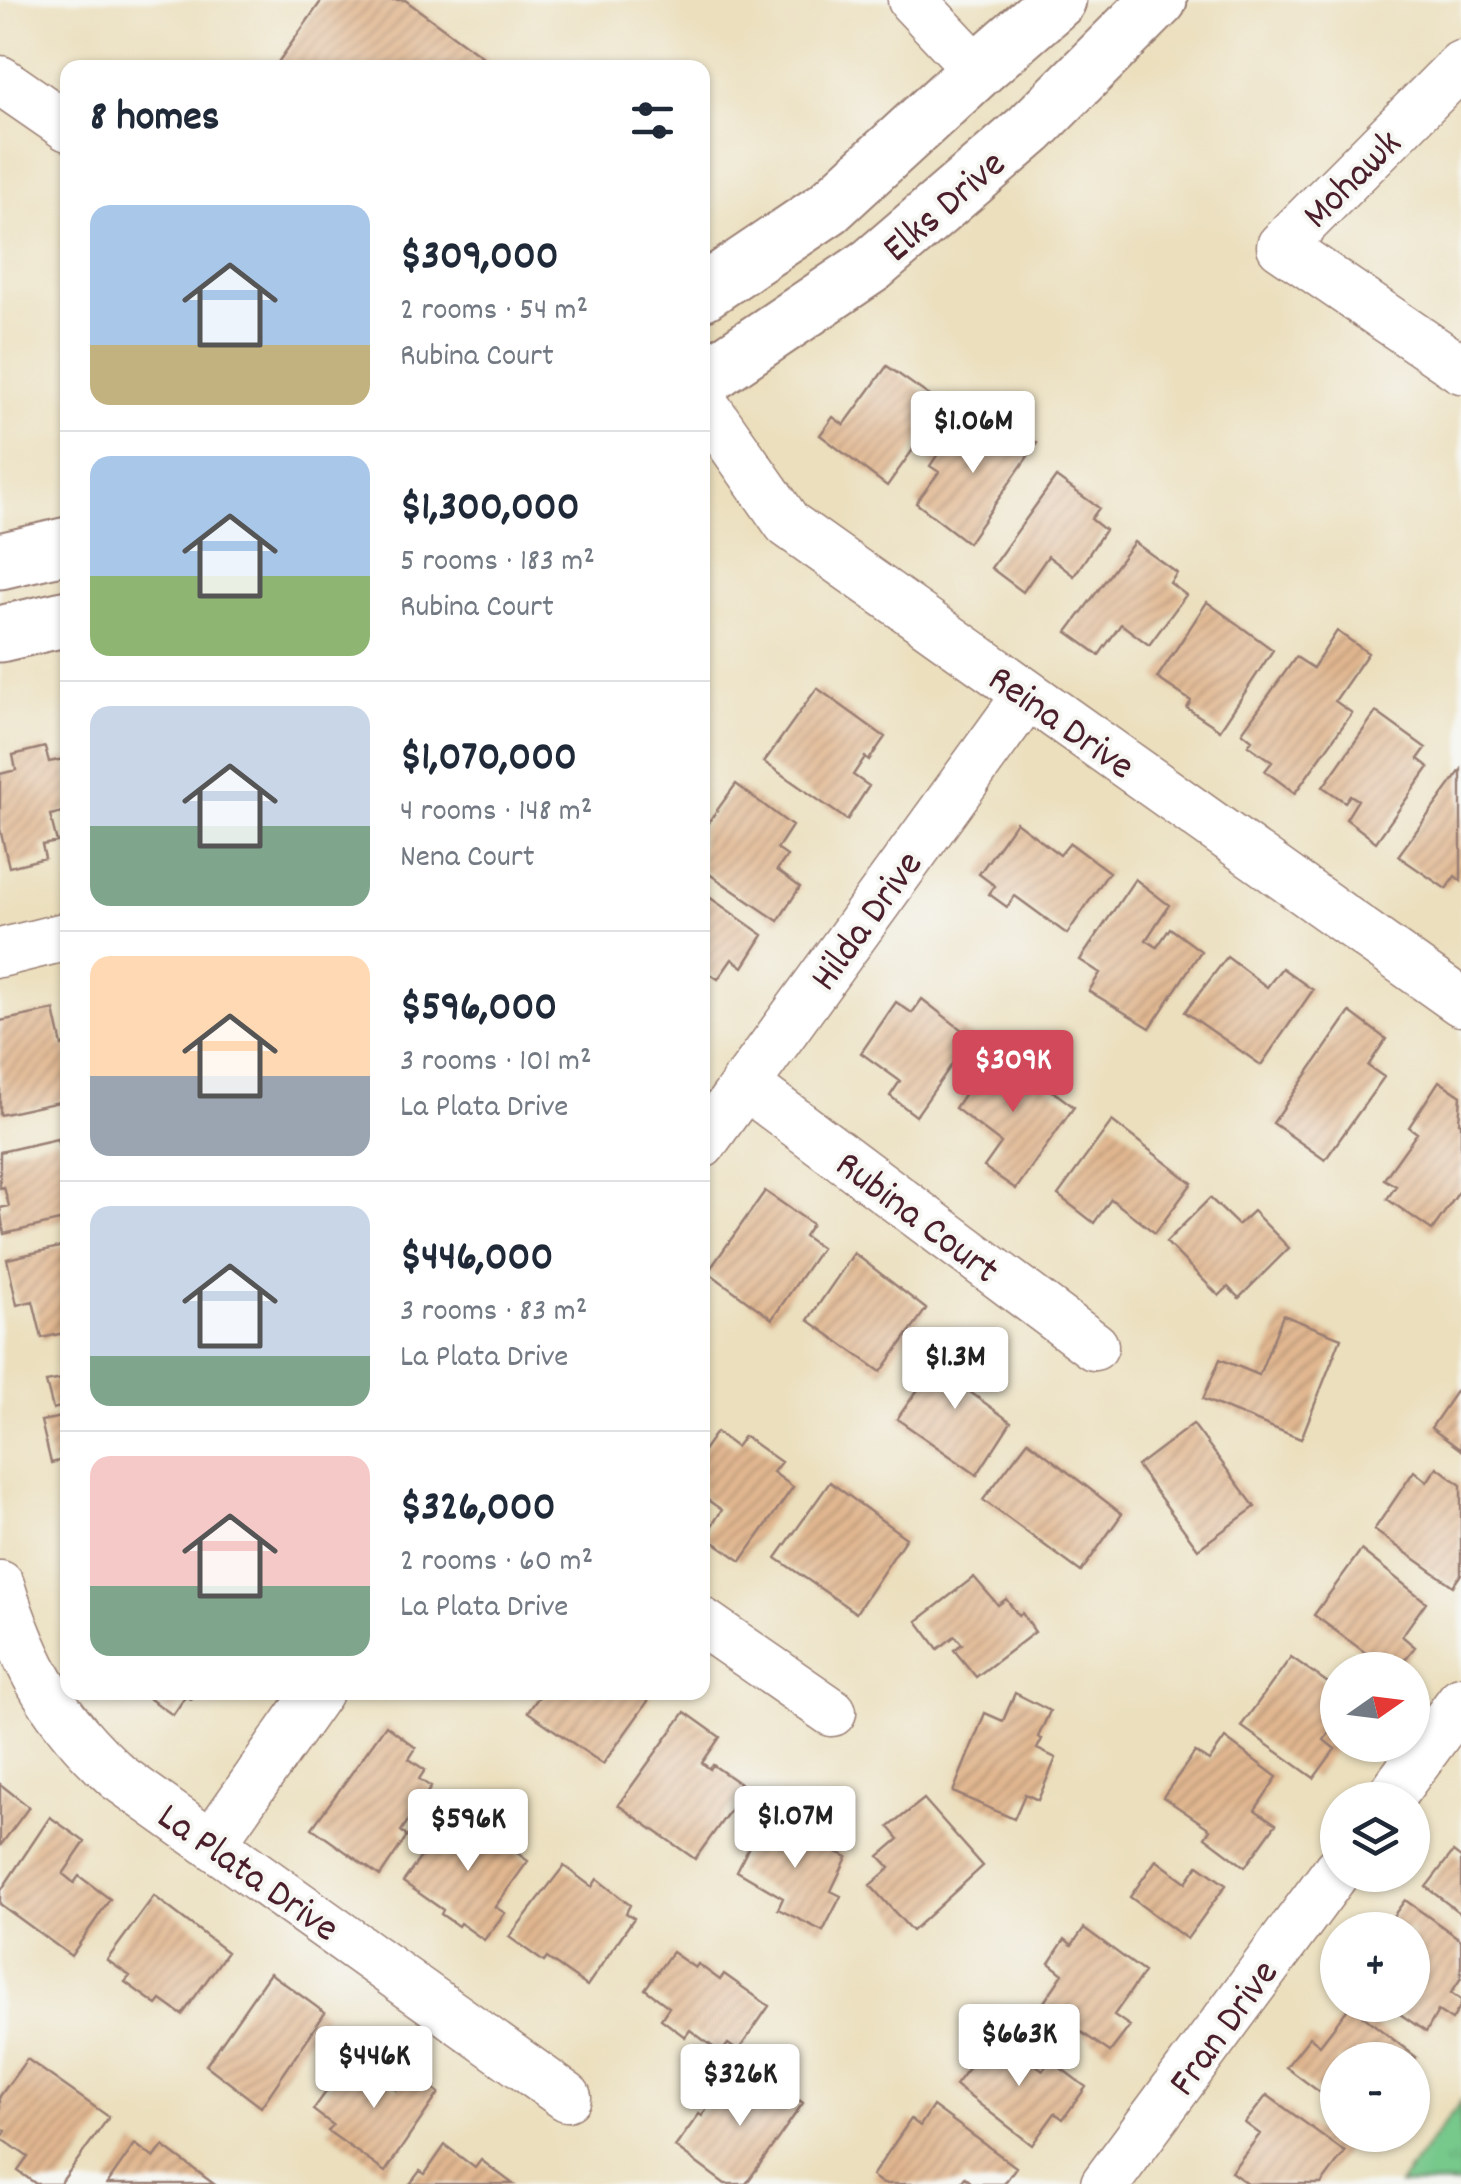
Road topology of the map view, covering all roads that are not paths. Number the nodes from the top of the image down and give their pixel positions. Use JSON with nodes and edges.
{"nodes":[{"id":1,"x":912,"y":0,"type":"edge"},
{"id":2,"x":1058,"y":0,"type":"edge"},
{"id":3,"x":1159,"y":0,"type":"edge"},
{"id":4,"x":1461,"y":65,"type":"edge"},
{"id":5,"x":978,"y":70,"type":"junction"},
{"id":6,"x":0,"y":80,"type":"edge"},
{"id":7,"x":60,"y":121,"type":"edge"},
{"id":8,"x":710,"y":289,"type":"edge"},
{"id":9,"x":1461,"y":369,"type":"edge"},
{"id":10,"x":710,"y":375,"type":"edge"},
{"id":11,"x":710,"y":412,"type":"edge"},
{"id":12,"x":60,"y":547,"type":"edge"},
{"id":13,"x":0,"y":561,"type":"edge"},
{"id":14,"x":60,"y":620,"type":"edge"},
{"id":15,"x":0,"y":634,"type":"edge"},
{"id":16,"x":1028,"y":696,"type":"junction"},
{"id":17,"x":60,"y":938,"type":"edge"},
{"id":18,"x":0,"y":953,"type":"edge"},
{"id":19,"x":1461,"y":1002,"type":"edge"},
{"id":20,"x":744,"y":1084,"type":"junction"},
{"id":21,"x":710,"y":1133,"type":"edge"},
{"id":22,"x":1094,"y":1346,"type":"dead end"},
{"id":23,"x":0,"y":1585,"type":"edge"},
{"id":24,"x":710,"y":1628,"type":"edge"},
{"id":25,"x":312,"y":1700,"type":"edge"},
{"id":26,"x":1461,"y":1701,"type":"edge"},
{"id":27,"x":832,"y":1712,"type":"dead end"},
{"id":28,"x":1401,"y":1782,"type":"edge"},
{"id":29,"x":212,"y":1843,"type":"junction"},
{"id":30,"x":1321,"y":1892,"type":"edge"},
{"id":31,"x":567,"y":2097,"type":"dead end"},
{"id":32,"x":1105,"y":2184,"type":"edge"}],
"edges":[{"from":1,"to":5,"type":"street"},
{"from":2,"to":5,"type":"main road","name":"Elks Drive"},
{"from":3,"to":10,"type":"main road","name":"Elks Drive"},
{"from":4,"to":9,"type":"street","name":"Mohawk"},
{"from":5,"to":8,"type":"main road","name":"Elks Drive"},
{"from":6,"to":7,"type":"street"},
{"from":11,"to":16,"type":"street","name":"Reina Drive"},
{"from":12,"to":13,"type":"main road"},
{"from":14,"to":15,"type":"main road"},
{"from":16,"to":19,"type":"street","name":"Reina Drive"},
{"from":16,"to":20,"type":"street","name":"Hilda Drive"},
{"from":17,"to":18,"type":"street"},
{"from":20,"to":21,"type":"street","name":"Hilda Drive"},
{"from":20,"to":22,"type":"street","name":"Rubina Court"},
{"from":23,"to":29,"type":"street","name":"La Plata Drive"},
{"from":24,"to":27,"type":"street"},
{"from":25,"to":29,"type":"street"},
{"from":26,"to":28,"type":"street"},
{"from":29,"to":31,"type":"street","name":"La Plata Drive"},
{"from":30,"to":32,"type":"street","name":"Fran Drive"}]}
